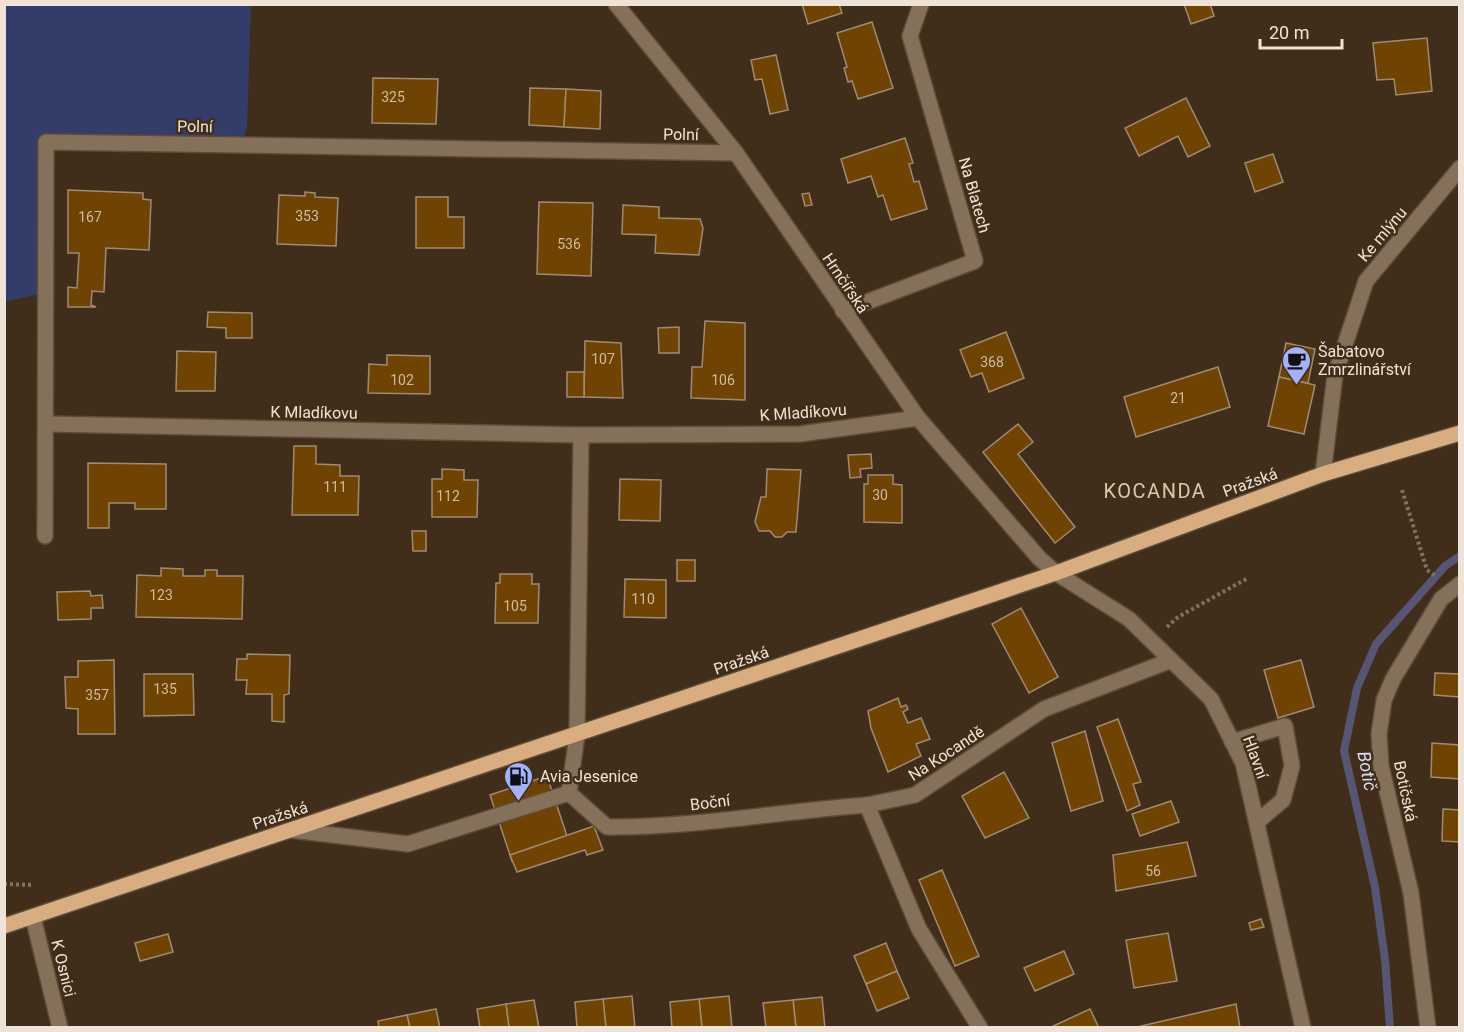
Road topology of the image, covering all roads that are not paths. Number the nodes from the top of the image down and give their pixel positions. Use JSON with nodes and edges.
{"nodes":[{"id":1,"x":616,"y":4,"type":"edge"},
{"id":2,"x":921,"y":4,"type":"edge"},
{"id":3,"x":736,"y":153,"type":"junction"},
{"id":4,"x":1460,"y":168,"type":"edge"},
{"id":5,"x":843,"y":310,"type":"junction"},
{"id":6,"x":918,"y":418,"type":"junction"},
{"id":7,"x":47,"y":424,"type":"junction"},
{"id":8,"x":1460,"y":433,"type":"edge"},
{"id":9,"x":581,"y":435,"type":"junction"},
{"id":10,"x":1323,"y":474,"type":"junction"},
{"id":11,"x":45,"y":536,"type":"dead end"},
{"id":12,"x":1056,"y":573,"type":"junction"},
{"id":13,"x":1460,"y":584,"type":"edge"},
{"id":14,"x":1169,"y":661,"type":"junction"},
{"id":15,"x":577,"y":735,"type":"junction"},
{"id":16,"x":1232,"y":742,"type":"junction"},
{"id":17,"x":569,"y":793,"type":"junction"},
{"id":18,"x":867,"y":805,"type":"junction"},
{"id":19,"x":1257,"y":822,"type":"junction"},
{"id":20,"x":291,"y":830,"type":"junction"},
{"id":21,"x":33,"y":917,"type":"junction"},
{"id":22,"x":4,"y":926,"type":"edge"},
{"id":23,"x":60,"y":1028,"type":"edge"},
{"id":24,"x":980,"y":1028,"type":"edge"},
{"id":25,"x":1304,"y":1028,"type":"edge"},
{"id":26,"x":1428,"y":1028,"type":"edge"}],
"edges":[{"from":1,"to":3,"type":"street","name":"Hrnčířská"},
{"from":2,"to":5,"type":"street","name":"Na Blatech"},
{"from":3,"to":5,"type":"street","name":"Hrnčířská"},
{"from":3,"to":7,"type":"street","name":"Polní"},
{"from":4,"to":10,"type":"street","name":"Ke mlýnu"},
{"from":5,"to":6,"type":"street","name":"Hrnčířská"},
{"from":6,"to":9,"type":"street","name":"K Mladíkovu"},
{"from":6,"to":12,"type":"street","name":"Hrnčířská"},
{"from":7,"to":9,"type":"street","name":"K Mladíkovu"},
{"from":7,"to":11,"type":"street","name":"Polní"},
{"from":8,"to":10,"type":"main road","name":"Pražská"},
{"from":9,"to":15,"type":"street"},
{"from":10,"to":12,"type":"main road","name":"Pražská"},
{"from":12,"to":14,"type":"street","name":"Hlavní"},
{"from":12,"to":15,"type":"main road","name":"Pražská"},
{"from":13,"to":26,"type":"street","name":"Botičská"},
{"from":14,"to":16,"type":"street","name":"Hlavní"},
{"from":14,"to":18,"type":"street","name":"Na Kocandě"},
{"from":15,"to":17,"type":"street"},
{"from":15,"to":20,"type":"main road","name":"Pražská"},
{"from":16,"to":19,"type":"street","name":"Hlavní"},
{"from":16,"to":19,"type":"street"},
{"from":17,"to":18,"type":"street","name":"Boční"},
{"from":17,"to":20,"type":"street"},
{"from":18,"to":24,"type":"street"},
{"from":19,"to":25,"type":"street","name":"Hlavní"},
{"from":20,"to":21,"type":"main road","name":"Pražská"},
{"from":21,"to":22,"type":"main road","name":"Pražská"},
{"from":21,"to":23,"type":"street","name":"K Osnici"}]}
